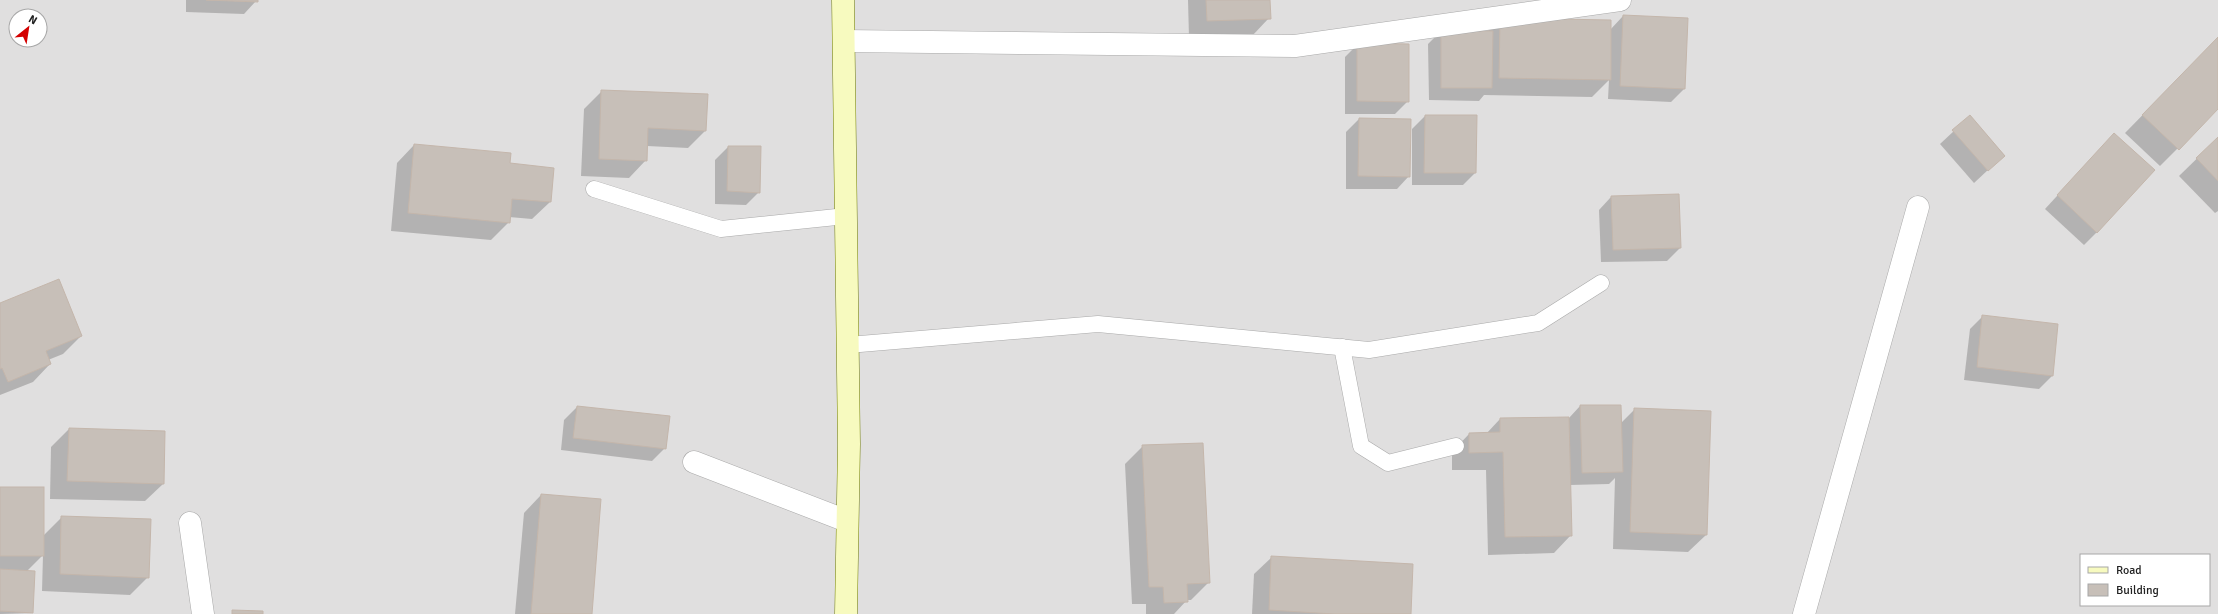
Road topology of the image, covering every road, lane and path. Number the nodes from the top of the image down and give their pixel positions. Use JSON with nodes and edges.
{"nodes":[{"id":1,"x":843,"y":0,"type":"edge"},
{"id":2,"x":1620,"y":0,"type":"edge"},
{"id":3,"x":844,"y":41,"type":"junction"},
{"id":4,"x":594,"y":189,"type":"dead end"},
{"id":5,"x":1918,"y":206,"type":"dead end"},
{"id":6,"x":846,"y":216,"type":"junction"},
{"id":7,"x":1601,"y":283,"type":"dead end"},
{"id":8,"x":848,"y":345,"type":"junction"},
{"id":9,"x":1342,"y":347,"type":"junction"},
{"id":10,"x":1456,"y":446,"type":"dead end"},
{"id":11,"x":694,"y":462,"type":"dead end"},
{"id":12,"x":847,"y":521,"type":"junction"},
{"id":13,"x":190,"y":523,"type":"dead end"},
{"id":14,"x":203,"y":614,"type":"edge"},
{"id":15,"x":846,"y":614,"type":"edge"},
{"id":16,"x":1804,"y":614,"type":"edge"}],
"edges":[{"from":1,"to":3,"type":"main road"},
{"from":2,"to":3,"type":"street"},
{"from":3,"to":6,"type":"main road"},
{"from":4,"to":6,"type":"lane"},
{"from":5,"to":16,"type":"street"},
{"from":6,"to":8,"type":"main road"},
{"from":7,"to":9,"type":"lane"},
{"from":8,"to":9,"type":"lane"},
{"from":8,"to":12,"type":"main road"},
{"from":9,"to":10,"type":"lane"},
{"from":11,"to":12,"type":"street"},
{"from":12,"to":15,"type":"main road"},
{"from":13,"to":14,"type":"street"}]}
